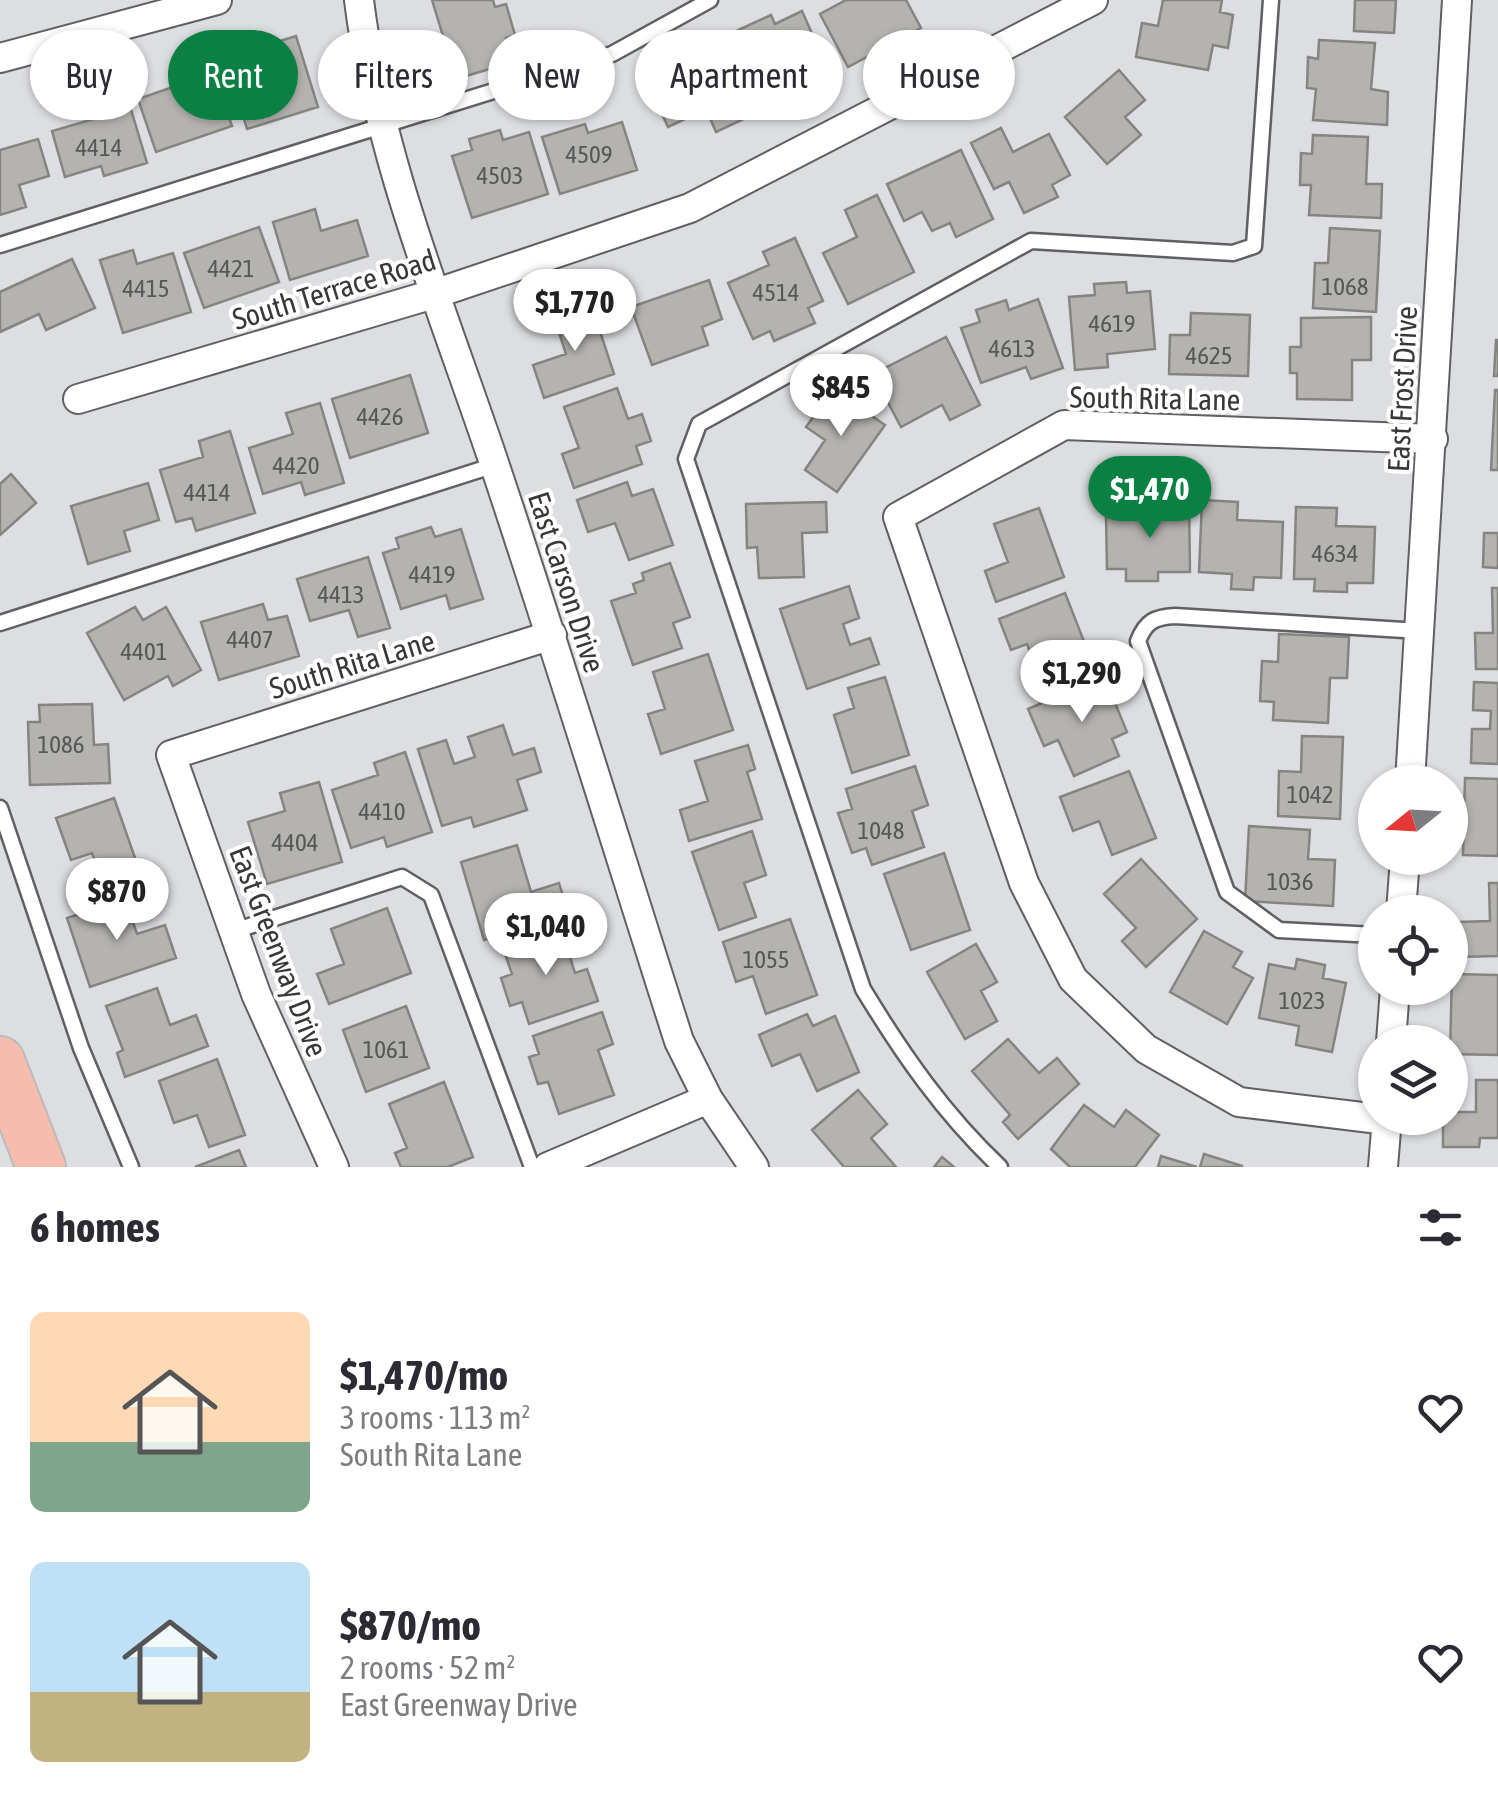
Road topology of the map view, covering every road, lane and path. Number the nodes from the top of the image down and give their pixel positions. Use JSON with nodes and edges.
{"nodes":[{"id":1,"x":217,"y":0,"type":"edge"},
{"id":2,"x":359,"y":0,"type":"edge"},
{"id":3,"x":710,"y":0,"type":"edge"},
{"id":4,"x":1093,"y":0,"type":"edge"},
{"id":5,"x":1270,"y":0,"type":"edge"},
{"id":6,"x":1457,"y":0,"type":"edge"},
{"id":7,"x":0,"y":58,"type":"edge"},
{"id":8,"x":384,"y":124,"type":"junction"},
{"id":9,"x":0,"y":245,"type":"edge"},
{"id":10,"x":437,"y":293,"type":"junction"},
{"id":11,"x":78,"y":399,"type":"dead end"},
{"id":12,"x":1432,"y":439,"type":"junction"},
{"id":13,"x":495,"y":465,"type":"junction"},
{"id":14,"x":0,"y":623,"type":"edge"},
{"id":15,"x":1420,"y":630,"type":"junction"},
{"id":16,"x":552,"y":634,"type":"junction"},
{"id":17,"x":172,"y":755,"type":"joint"},
{"id":18,"x":1411,"y":765,"type":"edge"},
{"id":19,"x":0,"y":808,"type":"edge"},
{"id":20,"x":234,"y":931,"type":"junction"},
{"id":21,"x":1358,"y":935,"type":"edge"},
{"id":22,"x":0,"y":1061,"type":"edge"},
{"id":23,"x":708,"y":1099,"type":"junction"},
{"id":24,"x":1358,"y":1116,"type":"edge"},
{"id":25,"x":1386,"y":1135,"type":"edge"},
{"id":26,"x":42,"y":1167,"type":"edge"},
{"id":27,"x":131,"y":1167,"type":"edge"},
{"id":28,"x":334,"y":1167,"type":"edge"},
{"id":29,"x":532,"y":1167,"type":"edge"},
{"id":30,"x":548,"y":1167,"type":"edge"},
{"id":31,"x":754,"y":1167,"type":"edge"},
{"id":32,"x":1000,"y":1167,"type":"edge"},
{"id":33,"x":1383,"y":1167,"type":"edge"}],
"edges":[{"from":1,"to":7,"type":"street"},
{"from":2,"to":8,"type":"street","name":"East Carson Drive"},
{"from":3,"to":8,"type":"lane"},
{"from":4,"to":10,"type":"street","name":"South Terrace Road"},
{"from":5,"to":32,"type":"lane"},
{"from":6,"to":12,"type":"street","name":"East Frost Drive"},
{"from":8,"to":9,"type":"lane"},
{"from":8,"to":10,"type":"street","name":"East Carson Drive"},
{"from":10,"to":11,"type":"street","name":"South Terrace Road"},
{"from":10,"to":13,"type":"street","name":"East Carson Drive"},
{"from":12,"to":15,"type":"street","name":"East Frost Drive"},
{"from":12,"to":24,"type":"street","name":"South Rita Lane"},
{"from":13,"to":14,"type":"lane"},
{"from":13,"to":16,"type":"street","name":"East Carson Drive"},
{"from":15,"to":18,"type":"street","name":"East Frost Drive"},
{"from":15,"to":21,"type":"lane"},
{"from":16,"to":17,"type":"street","name":"South Rita Lane"},
{"from":16,"to":23,"type":"street","name":"East Carson Drive"},
{"from":17,"to":20,"type":"street","name":"East Greenway Drive"},
{"from":19,"to":27,"type":"lane"},
{"from":20,"to":28,"type":"street","name":"East Greenway Drive"},
{"from":20,"to":29,"type":"lane"},
{"from":22,"to":26,"type":"highway"},
{"from":23,"to":30,"type":"street"},
{"from":23,"to":31,"type":"street","name":"East Carson Drive"},
{"from":25,"to":33,"type":"street"}]}
